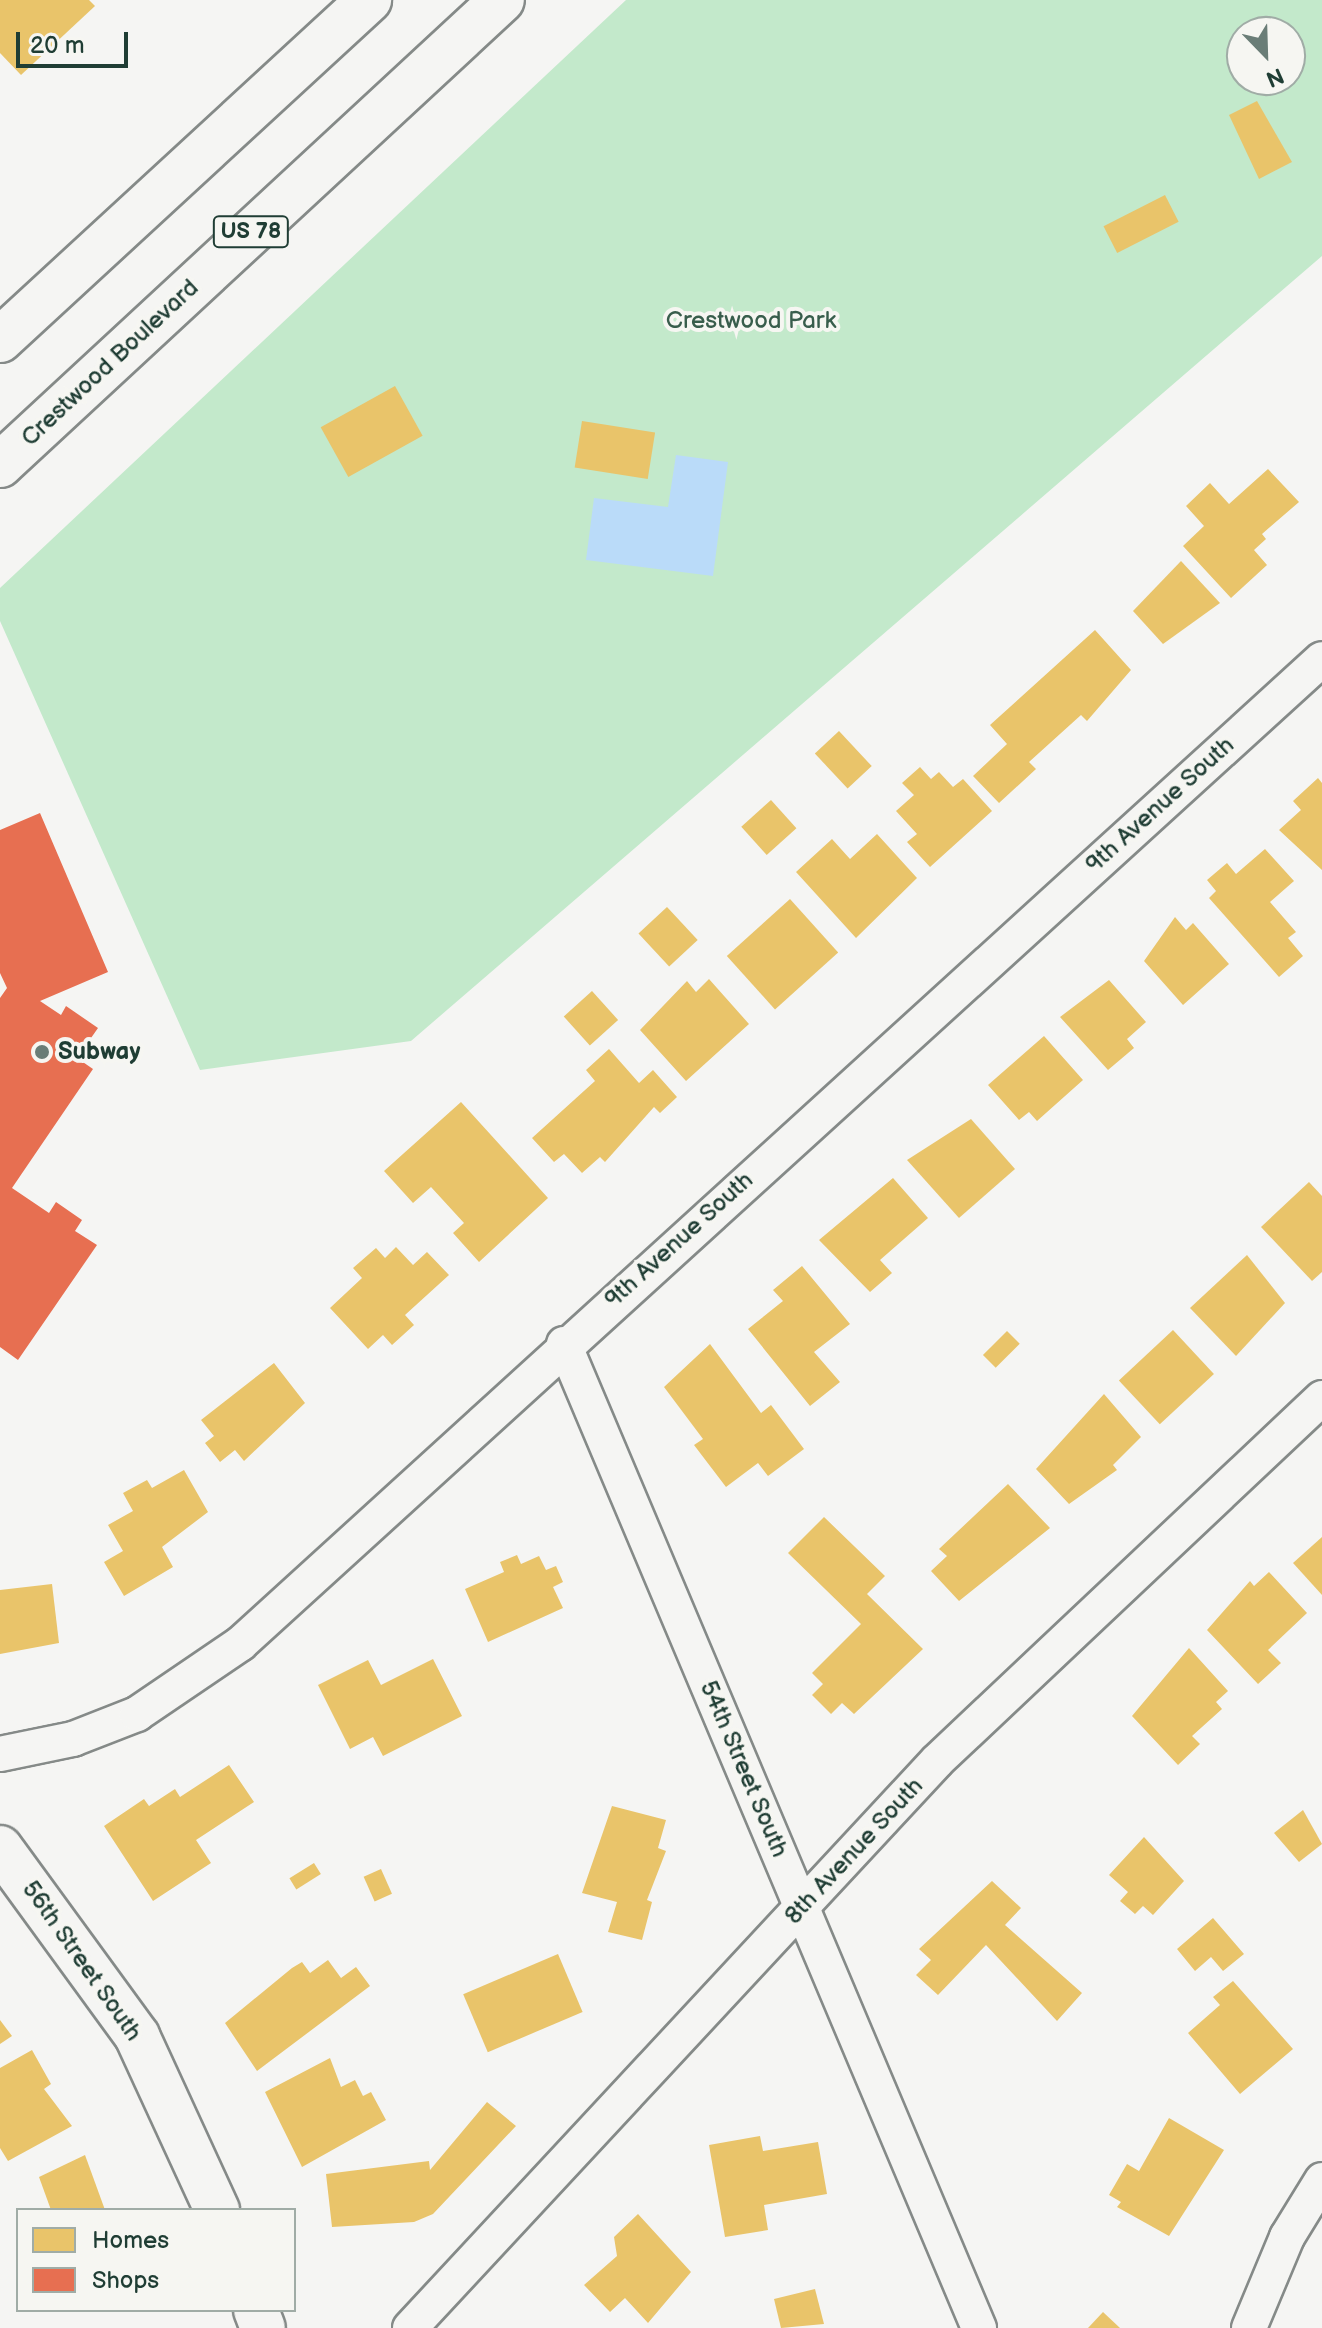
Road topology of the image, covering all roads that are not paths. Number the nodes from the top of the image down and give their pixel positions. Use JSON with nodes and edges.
{"nodes":[{"id":1,"x":369,"y":0,"type":"edge"},
{"id":2,"x":502,"y":0,"type":"edge"},
{"id":3,"x":0,"y":340,"type":"edge"},
{"id":4,"x":0,"y":465,"type":"edge"},
{"id":5,"x":1322,"y":659,"type":"edge"},
{"id":6,"x":564,"y":1344,"type":"junction"},
{"id":7,"x":1322,"y":1398,"type":"edge"},
{"id":8,"x":0,"y":1754,"type":"edge"},
{"id":9,"x":0,"y":1848,"type":"edge"},
{"id":10,"x":803,"y":1907,"type":"junction"},
{"id":11,"x":1322,"y":2180,"type":"edge"},
{"id":12,"x":216,"y":2208,"type":"edge"},
{"id":13,"x":410,"y":2328,"type":"edge"},
{"id":14,"x":979,"y":2328,"type":"edge"},
{"id":15,"x":1249,"y":2328,"type":"edge"}],
"edges":[{"from":1,"to":3,"type":"main road"},
{"from":2,"to":4,"type":"main road","name":"Crestwood Boulevard","number":"US 78"},
{"from":5,"to":6,"type":"street","name":"9th Avenue South"},
{"from":6,"to":8,"type":"street","name":"9th Avenue South"},
{"from":6,"to":10,"type":"street","name":"54th Street South"},
{"from":7,"to":10,"type":"street","name":"8th Avenue South"},
{"from":9,"to":12,"type":"main road","name":"56th Street South"},
{"from":10,"to":13,"type":"street","name":"8th Avenue South"},
{"from":10,"to":14,"type":"street","name":"54th Street South"},
{"from":11,"to":15,"type":"street"}]}
